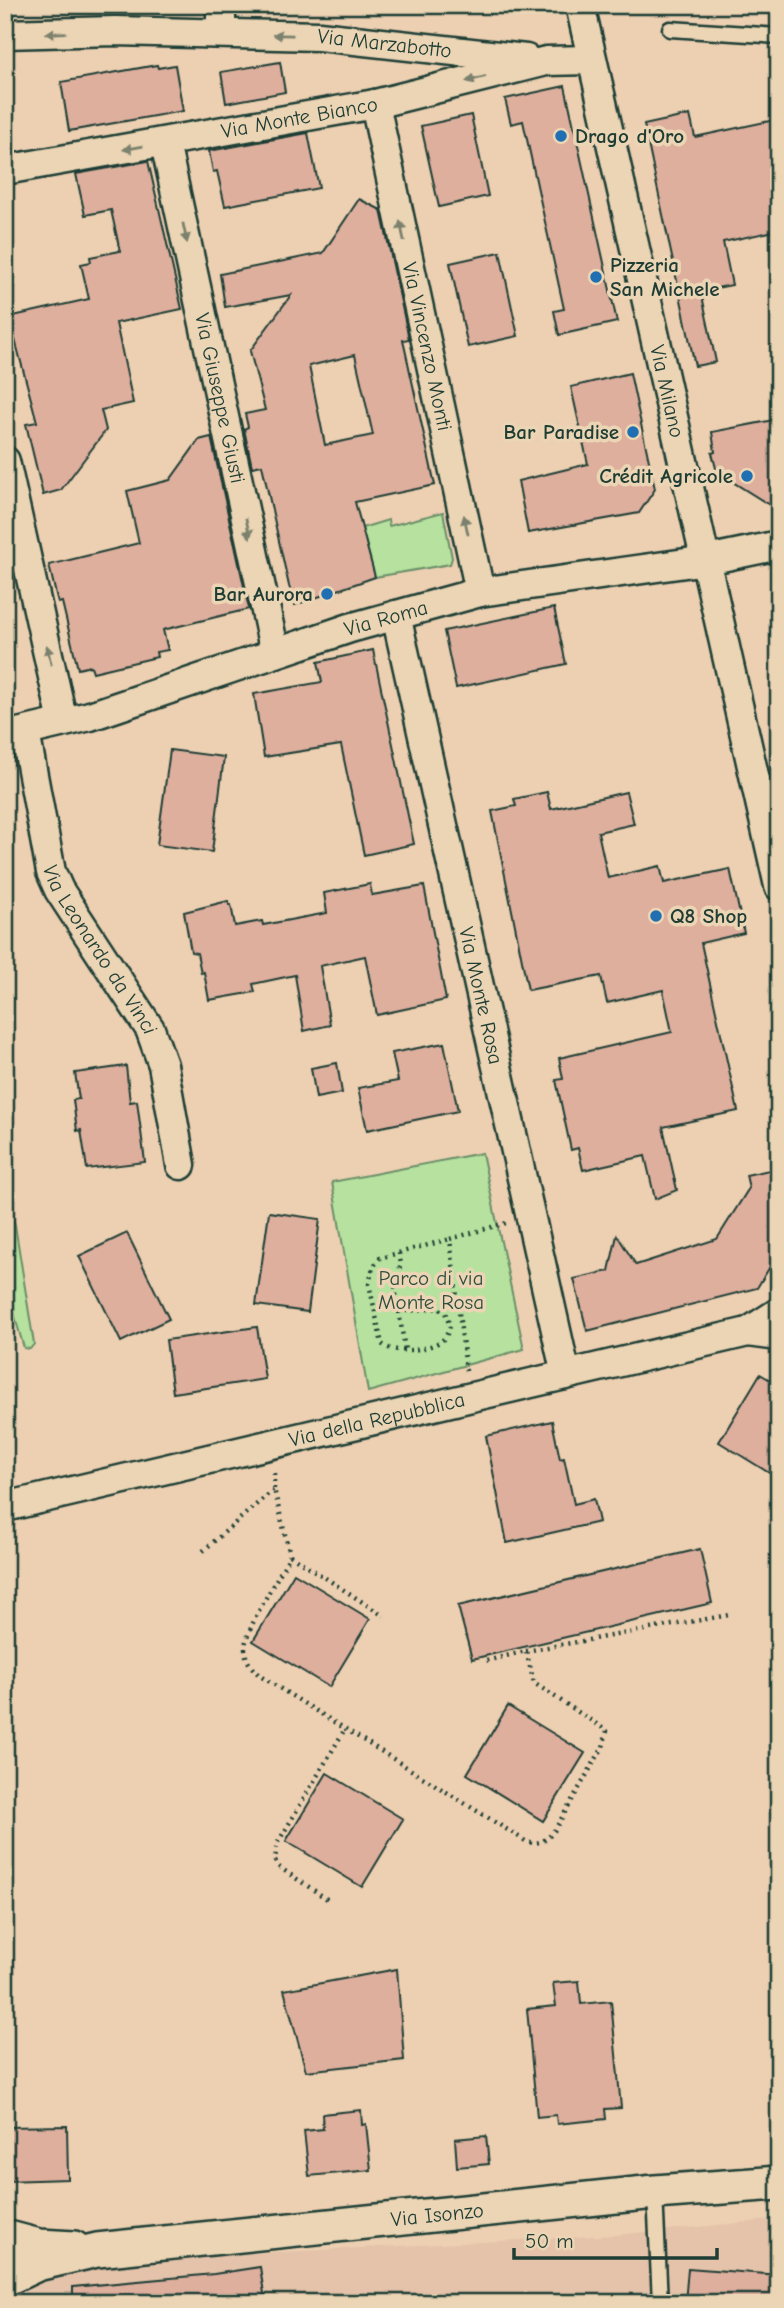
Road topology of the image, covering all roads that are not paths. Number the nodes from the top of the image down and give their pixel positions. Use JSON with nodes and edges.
{"nodes":[{"id":1,"x":221,"y":5,"type":"edge"},
{"id":2,"x":580,"y":5,"type":"edge"},
{"id":3,"x":670,"y":29,"type":"dead end"},
{"id":4,"x":221,"y":33,"type":"junction"},
{"id":5,"x":5,"y":34,"type":"edge"},
{"id":6,"x":779,"y":36,"type":"edge"},
{"id":7,"x":591,"y":60,"type":"junction"},
{"id":8,"x":546,"y":61,"type":"junction"},
{"id":9,"x":375,"y":104,"type":"junction"},
{"id":10,"x":165,"y":143,"type":"junction"},
{"id":11,"x":5,"y":170,"type":"edge"},
{"id":12,"x":5,"y":461,"type":"edge"},
{"id":13,"x":779,"y":545,"type":"edge"},
{"id":14,"x":707,"y":560,"type":"junction"},
{"id":15,"x":480,"y":592,"type":"junction"},
{"id":16,"x":396,"y":615,"type":"junction"},
{"id":17,"x":275,"y":653,"type":"junction"},
{"id":18,"x":64,"y":722,"type":"junction"},
{"id":19,"x":15,"y":734,"type":"edge"},
{"id":20,"x":775,"y":847,"type":"edge"},
{"id":21,"x":779,"y":886,"type":"edge"},
{"id":22,"x":181,"y":1165,"type":"dead end"},
{"id":23,"x":779,"y":1311,"type":"edge"},
{"id":24,"x":748,"y":1332,"type":"junction"},
{"id":25,"x":779,"y":1336,"type":"edge"},
{"id":26,"x":566,"y":1375,"type":"junction"},
{"id":27,"x":5,"y":1507,"type":"edge"},
{"id":28,"x":779,"y":2183,"type":"edge"},
{"id":29,"x":655,"y":2192,"type":"junction"},
{"id":30,"x":5,"y":2237,"type":"edge"},
{"id":31,"x":97,"y":2250,"type":"junction"},
{"id":32,"x":5,"y":2279,"type":"edge"},
{"id":33,"x":660,"y":2303,"type":"edge"}],
"edges":[{"from":1,"to":4,"type":"street"},
{"from":2,"to":7,"type":"street","name":"Via Milano"},
{"from":3,"to":6,"type":"lane"},
{"from":4,"to":5,"type":"street","name":"Via Marzabotto","one_way":true},
{"from":8,"to":4,"type":"street","name":"Via Marzabotto","one_way":true},
{"from":7,"to":8,"type":"street","name":"Via Monte Bianco"},
{"from":7,"to":14,"type":"street","name":"Via Milano"},
{"from":8,"to":9,"type":"street","name":"Via Monte Bianco","one_way":true},
{"from":9,"to":10,"type":"street","name":"Via Monte Bianco"},
{"from":15,"to":9,"type":"street","name":"Via Vincenzo Monti","one_way":true},
{"from":10,"to":11,"type":"street","name":"Via Monte Bianco","one_way":true},
{"from":10,"to":17,"type":"street","name":"Via Giuseppe Giusti","one_way":true},
{"from":18,"to":12,"type":"street","one_way":true},
{"from":13,"to":14,"type":"street","name":"Via Roma"},
{"from":14,"to":15,"type":"street","name":"Via Roma"},
{"from":14,"to":20,"type":"street","name":"Via Milano"},
{"from":15,"to":16,"type":"street","name":"Via Roma"},
{"from":16,"to":17,"type":"street","name":"Via Roma"},
{"from":16,"to":26,"type":"street","name":"Via Monte Rosa"},
{"from":17,"to":18,"type":"street","name":"Via Roma"},
{"from":18,"to":19,"type":"street","name":"Via Roma"},
{"from":19,"to":22,"type":"street","name":"Via Leonardo da Vinci"},
{"from":20,"to":21,"type":"street","name":"Via Milano"},
{"from":23,"to":24,"type":"street","name":"Via della Repubblica"},
{"from":24,"to":25,"type":"street","name":"Via della Repubblica"},
{"from":24,"to":26,"type":"street","name":"Via della Repubblica"},
{"from":26,"to":27,"type":"street","name":"Via della Repubblica"},
{"from":28,"to":29,"type":"street","name":"Via Isonzo"},
{"from":29,"to":31,"type":"street","name":"Via Isonzo"},
{"from":29,"to":33,"type":"lane"},
{"from":30,"to":31,"type":"street","name":"Via Isonzo"},
{"from":31,"to":32,"type":"street","name":"Via Isonzo"}]}
